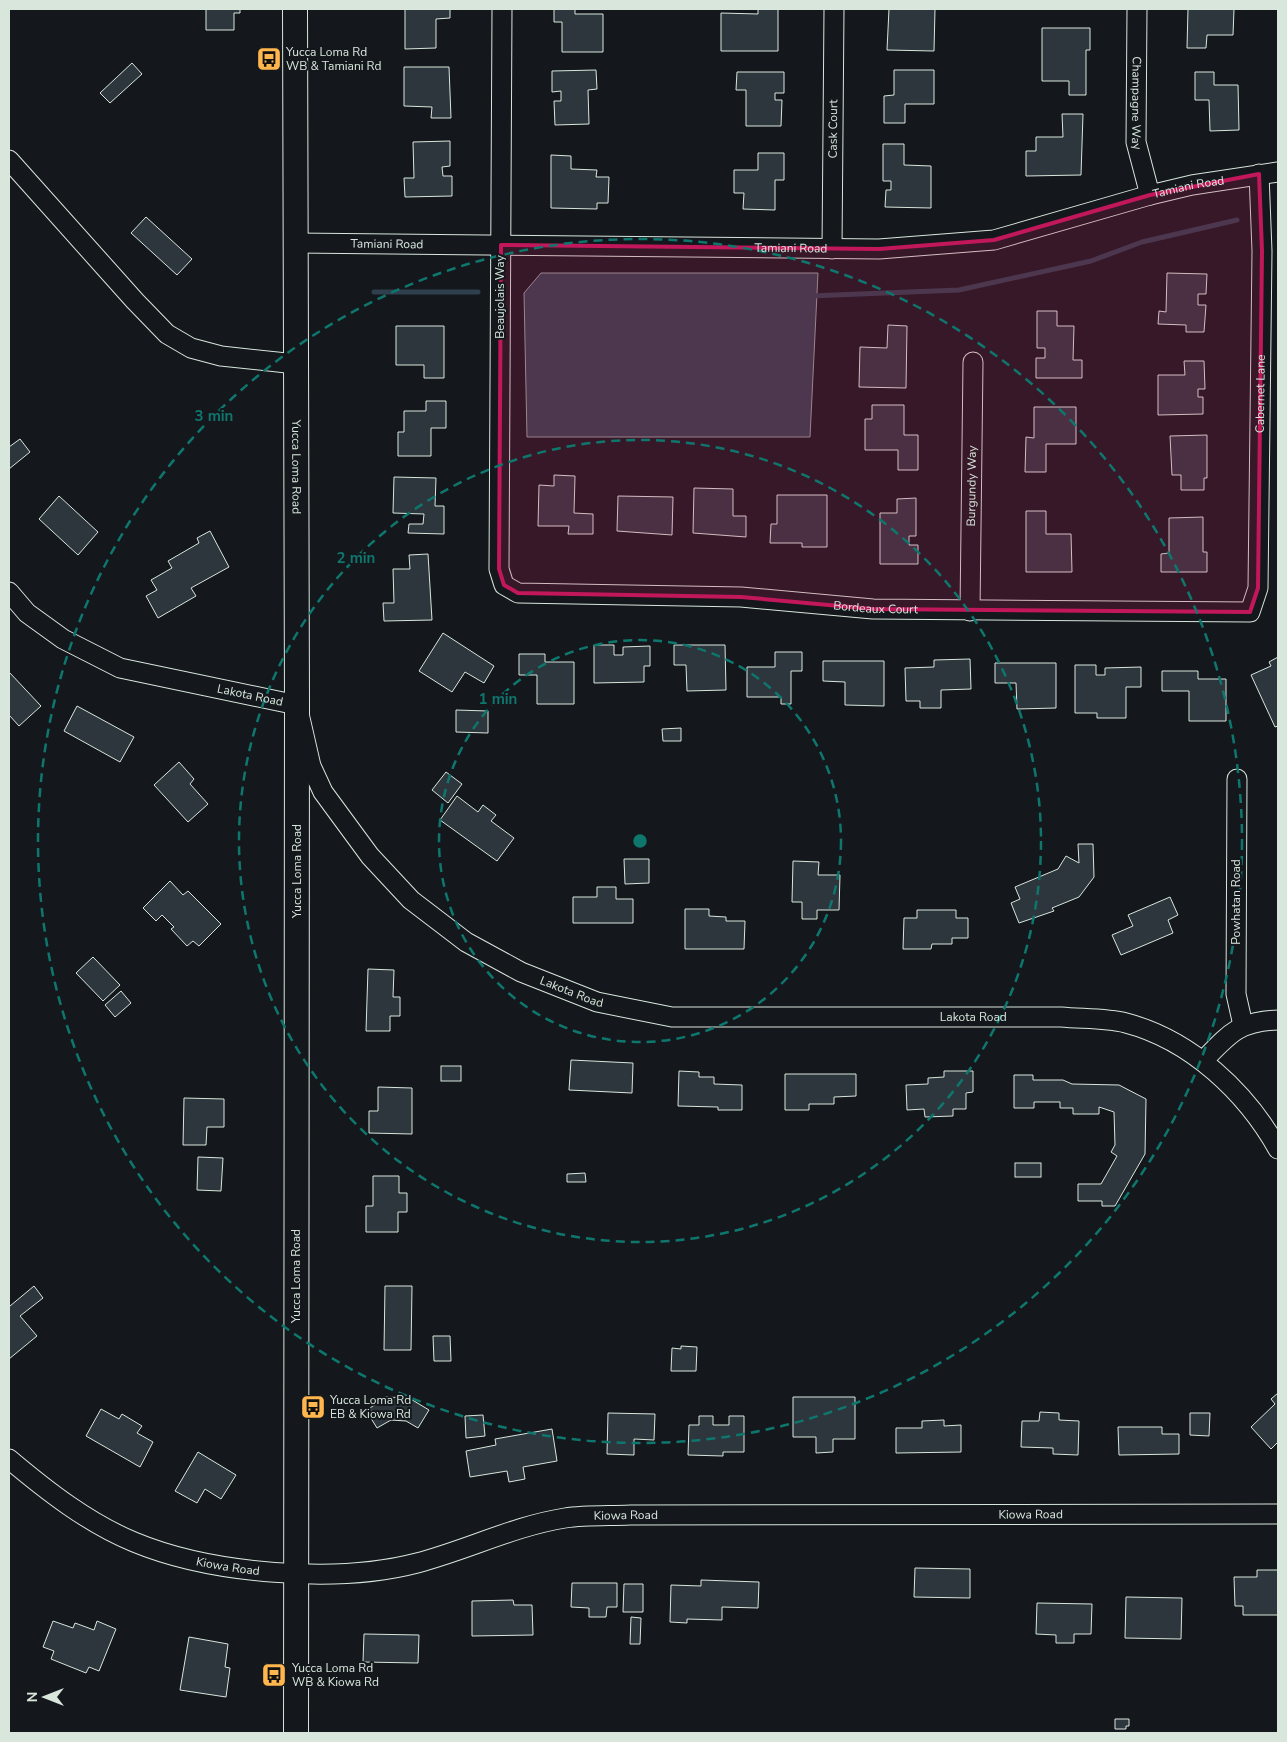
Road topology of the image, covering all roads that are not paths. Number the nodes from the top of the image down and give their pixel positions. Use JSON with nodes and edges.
{"nodes":[{"id":1,"x":295,"y":9,"type":"edge"},
{"id":2,"x":502,"y":9,"type":"edge"},
{"id":3,"x":834,"y":9,"type":"edge"},
{"id":4,"x":1136,"y":9,"type":"edge"},
{"id":5,"x":9,"y":160,"type":"edge"},
{"id":6,"x":1278,"y":172,"type":"edge"},
{"id":7,"x":1259,"y":174,"type":"junction"},
{"id":8,"x":1150,"y":195,"type":"junction"},
{"id":9,"x":296,"y":243,"type":"junction"},
{"id":10,"x":501,"y":245,"type":"junction"},
{"id":11,"x":832,"y":249,"type":"junction"},
{"id":12,"x":974,"y":362,"type":"dead end"},
{"id":13,"x":296,"y":364,"type":"junction"},
{"id":14,"x":504,"y":585,"type":"joint"},
{"id":15,"x":9,"y":592,"type":"edge"},
{"id":16,"x":970,"y":611,"type":"junction"},
{"id":17,"x":1250,"y":612,"type":"joint"},
{"id":18,"x":297,"y":705,"type":"junction"},
{"id":19,"x":1237,"y":779,"type":"dead end"},
{"id":20,"x":1278,"y":1020,"type":"edge"},
{"id":21,"x":1243,"y":1025,"type":"junction"},
{"id":22,"x":1203,"y":1061,"type":"junction"},
{"id":23,"x":1278,"y":1150,"type":"edge"},
{"id":24,"x":9,"y":1459,"type":"edge"},
{"id":25,"x":1278,"y":1514,"type":"edge"},
{"id":26,"x":295,"y":1573,"type":"junction"},
{"id":27,"x":296,"y":1733,"type":"edge"}],
"edges":[{"from":1,"to":9,"type":"main road","name":"Yucca Loma Road"},
{"from":2,"to":10,"type":"street","name":"Beaujolais Way"},
{"from":3,"to":11,"type":"street","name":"Cask Court"},
{"from":4,"to":8,"type":"street","name":"Champagne Way"},
{"from":5,"to":13,"type":"street"},
{"from":6,"to":7,"type":"street","name":"Tamiani Road"},
{"from":7,"to":8,"type":"street","name":"Tamiani Road"},
{"from":7,"to":17,"type":"street","name":"Cabernet Lane"},
{"from":8,"to":11,"type":"street","name":"Tamiani Road"},
{"from":9,"to":10,"type":"street","name":"Tamiani Road"},
{"from":9,"to":13,"type":"main road","name":"Yucca Loma Road"},
{"from":10,"to":11,"type":"street","name":"Tamiani Road"},
{"from":10,"to":14,"type":"street","name":"Beaujolais Way"},
{"from":12,"to":16,"type":"street","name":"Burgundy Way"},
{"from":13,"to":18,"type":"main road","name":"Yucca Loma Road"},
{"from":14,"to":16,"type":"street","name":"Bordeaux Court"},
{"from":15,"to":18,"type":"street","name":"Lakota Road"},
{"from":16,"to":17,"type":"street","name":"Bordeaux Court"},
{"from":18,"to":22,"type":"street","name":"Lakota Road"},
{"from":18,"to":26,"type":"main road","name":"Yucca Loma Road"},
{"from":19,"to":21,"type":"street","name":"Powhatan Road"},
{"from":20,"to":21,"type":"street"},
{"from":21,"to":22,"type":"street"},
{"from":22,"to":23,"type":"street"},
{"from":24,"to":26,"type":"street","name":"Kiowa Road"},
{"from":25,"to":26,"type":"street","name":"Kiowa Road"},
{"from":26,"to":27,"type":"main road","name":"Yucca Loma Road"}]}
